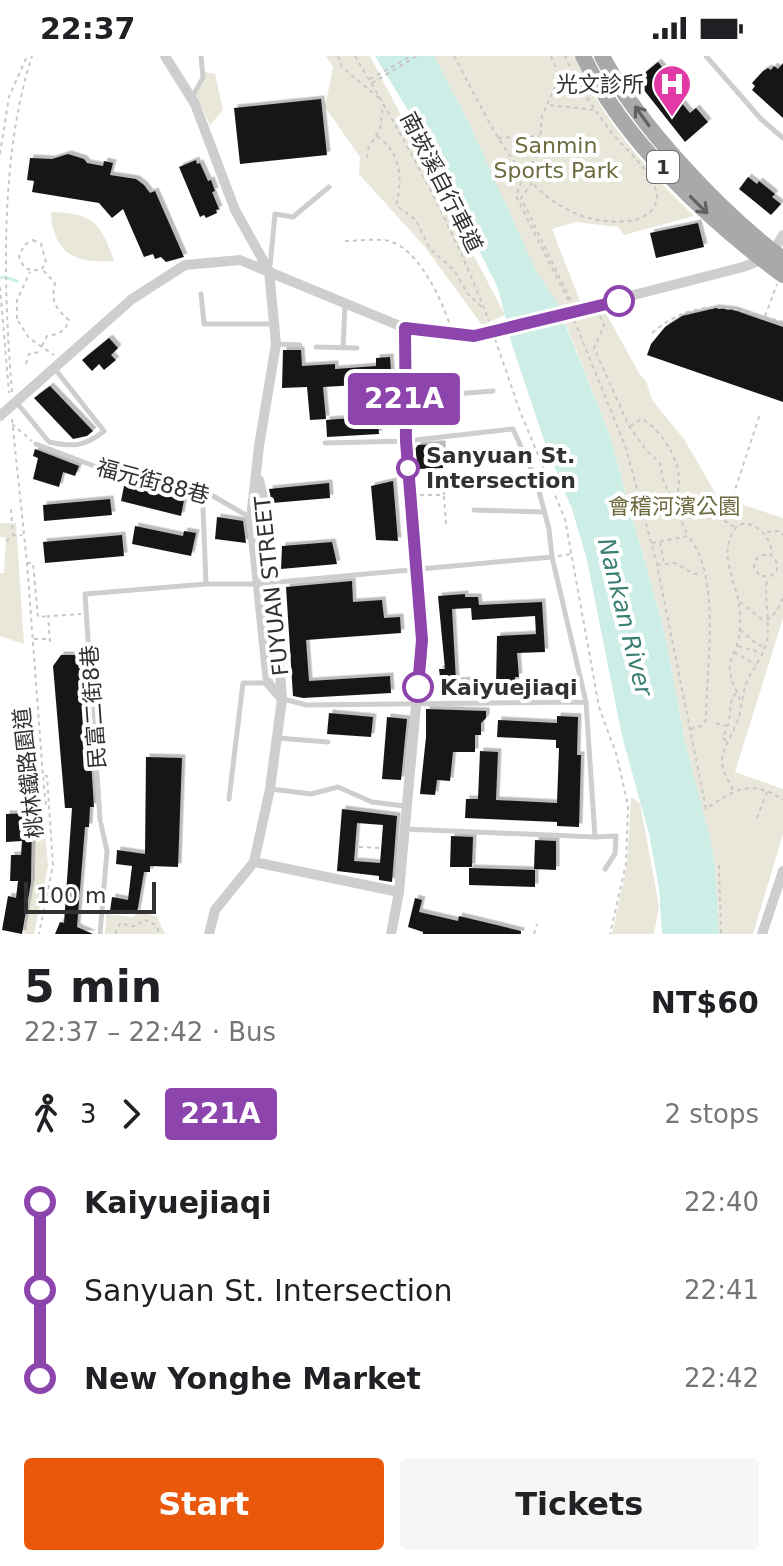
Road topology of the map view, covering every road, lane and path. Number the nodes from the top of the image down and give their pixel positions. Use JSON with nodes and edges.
{"nodes":[{"id":1,"x":27,"y":56,"type":"edge"},
{"id":2,"x":32,"y":56,"type":"edge"},
{"id":3,"x":165,"y":56,"type":"edge"},
{"id":4,"x":201,"y":56,"type":"edge"},
{"id":5,"x":338,"y":56,"type":"edge"},
{"id":6,"x":355,"y":56,"type":"edge"},
{"id":7,"x":411,"y":56,"type":"edge"},
{"id":8,"x":417,"y":56,"type":"edge"},
{"id":9,"x":449,"y":56,"type":"edge"},
{"id":10,"x":551,"y":56,"type":"edge"},
{"id":11,"x":565,"y":56,"type":"edge"},
{"id":12,"x":583,"y":56,"type":"edge"},
{"id":13,"x":602,"y":56,"type":"edge"},
{"id":14,"x":706,"y":56,"type":"edge"},
{"id":15,"x":454,"y":57,"type":"edge"},
{"id":16,"x":369,"y":79,"type":"junction"},
{"id":17,"x":372,"y":84,"type":"junction"},
{"id":18,"x":9,"y":97,"type":"junction"},
{"id":19,"x":192,"y":98,"type":"junction"},
{"id":20,"x":14,"y":99,"type":"junction"},
{"id":21,"x":383,"y":102,"type":"junction"},
{"id":22,"x":549,"y":105,"type":"junction"},
{"id":23,"x":595,"y":110,"type":"junction"},
{"id":24,"x":377,"y":136,"type":"junction"},
{"id":25,"x":540,"y":136,"type":"junction"},
{"id":26,"x":498,"y":138,"type":"junction"},
{"id":27,"x":783,"y":138,"type":"edge"},
{"id":28,"x":0,"y":154,"type":"edge"},
{"id":29,"x":367,"y":158,"type":"dead end"},
{"id":30,"x":2,"y":164,"type":"dead end"},
{"id":31,"x":524,"y":174,"type":"junction"},
{"id":32,"x":532,"y":183,"type":"junction"},
{"id":33,"x":329,"y":187,"type":"dead end"},
{"id":34,"x":1,"y":219,"type":"edge"},
{"id":35,"x":783,"y":235,"type":"edge"},
{"id":36,"x":345,"y":241,"type":"dead end"},
{"id":37,"x":1,"y":247,"type":"edge"},
{"id":38,"x":773,"y":257,"type":"edge"},
{"id":39,"x":0,"y":260,"type":"edge"},
{"id":40,"x":42,"y":269,"type":"junction"},
{"id":41,"x":30,"y":270,"type":"junction"},
{"id":42,"x":1,"y":271,"type":"edge"},
{"id":43,"x":269,"y":271,"type":"junction"},
{"id":44,"x":780,"y":279,"type":"edge"},
{"id":45,"x":1,"y":282,"type":"edge"},
{"id":46,"x":1,"y":289,"type":"edge"},
{"id":47,"x":201,"y":294,"type":"dead end"},
{"id":48,"x":345,"y":303,"type":"junction"},
{"id":49,"x":484,"y":309,"type":"junction"},
{"id":50,"x":567,"y":313,"type":"junction"},
{"id":51,"x":600,"y":316,"type":"dead end"},
{"id":52,"x":765,"y":317,"type":"junction"},
{"id":53,"x":783,"y":322,"type":"edge"},
{"id":54,"x":274,"y":324,"type":"junction"},
{"id":55,"x":405,"y":328,"type":"junction"},
{"id":56,"x":494,"y":331,"type":"junction"},
{"id":57,"x":652,"y":333,"type":"dead end"},
{"id":58,"x":453,"y":334,"type":"junction"},
{"id":59,"x":276,"y":344,"type":"junction"},
{"id":60,"x":300,"y":345,"type":"dead end"},
{"id":61,"x":42,"y":346,"type":"junction"},
{"id":62,"x":316,"y":347,"type":"dead end"},
{"id":63,"x":343,"y":348,"type":"junction"},
{"id":64,"x":357,"y":348,"type":"dead end"},
{"id":65,"x":40,"y":352,"type":"dead end"},
{"id":66,"x":56,"y":363,"type":"junction"},
{"id":67,"x":26,"y":364,"type":"dead end"},
{"id":68,"x":493,"y":391,"type":"dead end"},
{"id":69,"x":404,"y":398,"type":"junction"},
{"id":70,"x":13,"y":400,"type":"junction"},
{"id":71,"x":760,"y":414,"type":"dead end"},
{"id":72,"x":12,"y":415,"type":"dead end"},
{"id":73,"x":0,"y":416,"type":"edge"},
{"id":74,"x":12,"y":424,"type":"junction"},
{"id":75,"x":629,"y":426,"type":"junction"},
{"id":76,"x":406,"y":441,"type":"junction"},
{"id":77,"x":325,"y":443,"type":"dead end"},
{"id":78,"x":36,"y":444,"type":"joint"},
{"id":79,"x":48,"y":445,"type":"junction"},
{"id":80,"x":258,"y":474,"type":"junction"},
{"id":81,"x":487,"y":478,"type":"dead end"},
{"id":82,"x":206,"y":492,"type":"junction"},
{"id":83,"x":410,"y":495,"type":"junction"},
{"id":84,"x":444,"y":495,"type":"junction"},
{"id":85,"x":733,"y":496,"type":"dead end"},
{"id":86,"x":673,"y":501,"type":"junction"},
{"id":87,"x":11,"y":509,"type":"dead end"},
{"id":88,"x":474,"y":510,"type":"dead end"},
{"id":89,"x":545,"y":512,"type":"junction"},
{"id":90,"x":251,"y":518,"type":"junction"},
{"id":91,"x":709,"y":518,"type":"dead end"},
{"id":92,"x":268,"y":520,"type":"junction"},
{"id":93,"x":446,"y":524,"type":"dead end"},
{"id":94,"x":736,"y":528,"type":"junction"},
{"id":95,"x":765,"y":533,"type":"junction"},
{"id":96,"x":13,"y":535,"type":"junction"},
{"id":97,"x":24,"y":535,"type":"junction"},
{"id":98,"x":783,"y":535,"type":"edge"},
{"id":99,"x":688,"y":536,"type":"junction"},
{"id":100,"x":6,"y":541,"type":"dead end"},
{"id":101,"x":660,"y":541,"type":"junction"},
{"id":102,"x":651,"y":543,"type":"junction"},
{"id":103,"x":571,"y":554,"type":"junction"},
{"id":104,"x":771,"y":555,"type":"junction"},
{"id":105,"x":552,"y":557,"type":"junction"},
{"id":106,"x":27,"y":563,"type":"junction"},
{"id":107,"x":664,"y":564,"type":"junction"},
{"id":108,"x":657,"y":565,"type":"junction"},
{"id":109,"x":417,"y":570,"type":"junction"},
{"id":110,"x":704,"y":573,"type":"junction"},
{"id":111,"x":768,"y":577,"type":"junction"},
{"id":112,"x":272,"y":582,"type":"junction"},
{"id":113,"x":206,"y":584,"type":"junction"},
{"id":114,"x":257,"y":584,"type":"junction"},
{"id":115,"x":783,"y":598,"type":"edge"},
{"id":116,"x":739,"y":601,"type":"junction"},
{"id":117,"x":86,"y":613,"type":"junction"},
{"id":118,"x":48,"y":616,"type":"junction"},
{"id":119,"x":768,"y":619,"type":"junction"},
{"id":120,"x":740,"y":629,"type":"junction"},
{"id":121,"x":33,"y":640,"type":"junction"},
{"id":122,"x":736,"y":646,"type":"junction"},
{"id":123,"x":765,"y":646,"type":"junction"},
{"id":124,"x":734,"y":652,"type":"junction"},
{"id":125,"x":763,"y":653,"type":"junction"},
{"id":126,"x":757,"y":665,"type":"junction"},
{"id":127,"x":268,"y":683,"type":"junction"},
{"id":128,"x":737,"y":692,"type":"junction"},
{"id":129,"x":282,"y":699,"type":"junction"},
{"id":130,"x":740,"y":700,"type":"junction"},
{"id":131,"x":586,"y":702,"type":"junction"},
{"id":132,"x":416,"y":705,"type":"junction"},
{"id":133,"x":716,"y":723,"type":"dead end"},
{"id":134,"x":727,"y":727,"type":"junction"},
{"id":135,"x":690,"y":729,"type":"junction"},
{"id":136,"x":277,"y":738,"type":"junction"},
{"id":137,"x":726,"y":741,"type":"junction"},
{"id":138,"x":328,"y":742,"type":"dead end"},
{"id":139,"x":43,"y":776,"type":"junction"},
{"id":140,"x":270,"y":789,"type":"junction"},
{"id":141,"x":733,"y":790,"type":"junction"},
{"id":142,"x":767,"y":791,"type":"junction"},
{"id":143,"x":229,"y":799,"type":"dead end"},
{"id":144,"x":783,"y":800,"type":"edge"},
{"id":145,"x":405,"y":806,"type":"junction"},
{"id":146,"x":46,"y":807,"type":"dead end"},
{"id":147,"x":757,"y":818,"type":"dead end"},
{"id":148,"x":404,"y":829,"type":"junction"},
{"id":149,"x":595,"y":837,"type":"junction"},
{"id":150,"x":359,"y":847,"type":"dead end"},
{"id":151,"x":381,"y":848,"type":"dead end"},
{"id":152,"x":254,"y":862,"type":"junction"},
{"id":153,"x":719,"y":865,"type":"dead end"},
{"id":154,"x":605,"y":869,"type":"dead end"},
{"id":155,"x":783,"y":871,"type":"edge"},
{"id":156,"x":399,"y":892,"type":"junction"},
{"id":157,"x":537,"y":924,"type":"dead end"},
{"id":158,"x":39,"y":934,"type":"edge"},
{"id":159,"x":100,"y":934,"type":"edge"},
{"id":160,"x":115,"y":934,"type":"edge"},
{"id":161,"x":160,"y":934,"type":"edge"},
{"id":162,"x":209,"y":934,"type":"edge"},
{"id":163,"x":391,"y":934,"type":"edge"},
{"id":164,"x":534,"y":934,"type":"edge"},
{"id":165,"x":610,"y":934,"type":"edge"},
{"id":166,"x":721,"y":934,"type":"edge"},
{"id":167,"x":762,"y":934,"type":"edge"}],
"edges":[{"from":1,"to":18,"type":"path"},
{"from":2,"to":20,"type":"path"},
{"from":3,"to":19,"type":"street"},
{"from":4,"to":19,"type":"lane"},
{"from":5,"to":21,"type":"path"},
{"from":6,"to":16,"type":"path","name":"南崁溪自行車道"},
{"from":7,"to":16,"type":"path"},
{"from":8,"to":17,"type":"path"},
{"from":9,"to":15,"type":"path"},
{"from":10,"to":22,"type":"path"},
{"from":11,"to":23,"type":"path"},
{"from":12,"to":38,"type":"main road","number":"1","one_way":true},
{"from":38,"to":13,"type":"main road","number":"1","one_way":true},
{"from":14,"to":27,"type":"lane"},
{"from":15,"to":26,"type":"path"},
{"from":16,"to":17,"type":"path","name":"南崁溪自行車道"},
{"from":17,"to":21,"type":"path","name":"南崁溪自行車道"},
{"from":18,"to":20,"type":"path"},
{"from":18,"to":28,"type":"path"},
{"from":19,"to":43,"type":"street"},
{"from":20,"to":30,"type":"path"},
{"from":21,"to":24,"type":"path"},
{"from":21,"to":49,"type":"path","name":"南崁溪自行車道"},
{"from":22,"to":23,"type":"path"},
{"from":22,"to":25,"type":"path"},
{"from":23,"to":32,"type":"path"},
{"from":24,"to":29,"type":"path"},
{"from":24,"to":49,"type":"path"},
{"from":25,"to":26,"type":"path"},
{"from":25,"to":31,"type":"path"},
{"from":26,"to":31,"type":"path"},
{"from":31,"to":32,"type":"path"},
{"from":31,"to":50,"type":"path"},
{"from":32,"to":50,"type":"path"},
{"from":33,"to":43,"type":"lane"},
{"from":34,"to":37,"type":"path"},
{"from":35,"to":38,"type":"street"},
{"from":36,"to":58,"type":"path"},
{"from":38,"to":44,"type":"main road","number":"1"},
{"from":38,"to":50,"type":"street"},
{"from":39,"to":42,"type":"path"},
{"from":40,"to":41,"type":"path"},
{"from":40,"to":41,"type":"path"},
{"from":40,"to":61,"type":"path"},
{"from":41,"to":61,"type":"path"},
{"from":42,"to":45,"type":"path"},
{"from":43,"to":48,"type":"street"},
{"from":43,"to":54,"type":"street","name":"FUYUAN STREET"},
{"from":43,"to":66,"type":"street"},
{"from":44,"to":52,"type":"path"},
{"from":45,"to":46,"type":"path"},
{"from":46,"to":70,"type":"path"},
{"from":47,"to":54,"type":"lane"},
{"from":48,"to":55,"type":"street"},
{"from":48,"to":63,"type":"lane"},
{"from":49,"to":56,"type":"path","name":"南崁溪自行車道"},
{"from":50,"to":56,"type":"street"},
{"from":50,"to":102,"type":"path"},
{"from":51,"to":75,"type":"path"},
{"from":52,"to":53,"type":"path"},
{"from":52,"to":57,"type":"path"},
{"from":54,"to":59,"type":"street","name":"FUYUAN STREET"},
{"from":55,"to":58,"type":"street"},
{"from":55,"to":69,"type":"street"},
{"from":56,"to":58,"type":"street"},
{"from":56,"to":103,"type":"path","name":"南崁溪自行車道"},
{"from":59,"to":60,"type":"lane"},
{"from":59,"to":80,"type":"street","name":"FUYUAN STREET"},
{"from":61,"to":66,"type":"path"},
{"from":62,"to":63,"type":"lane"},
{"from":63,"to":64,"type":"lane"},
{"from":65,"to":67,"type":"path"},
{"from":66,"to":70,"type":"street"},
{"from":66,"to":79,"type":"lane"},
{"from":68,"to":69,"type":"lane"},
{"from":69,"to":76,"type":"street"},
{"from":70,"to":73,"type":"street"},
{"from":70,"to":79,"type":"lane"},
{"from":71,"to":85,"type":"path"},
{"from":72,"to":74,"type":"path","name":"桃林鐵路園道"},
{"from":74,"to":78,"type":"path"},
{"from":74,"to":97,"type":"path","name":"桃林鐵路園道"},
{"from":75,"to":86,"type":"path"},
{"from":75,"to":86,"type":"path"},
{"from":76,"to":77,"type":"lane"},
{"from":76,"to":83,"type":"street"},
{"from":76,"to":89,"type":"lane"},
{"from":78,"to":79,"type":"lane","name":"福元街88巷"},
{"from":79,"to":82,"type":"lane","name":"福元街88巷"},
{"from":80,"to":90,"type":"street","name":"FUYUAN STREET"},
{"from":80,"to":92,"type":"street","name":"FUYUAN STREET"},
{"from":81,"to":84,"type":"path"},
{"from":82,"to":90,"type":"lane","name":"福元街88巷"},
{"from":82,"to":113,"type":"lane"},
{"from":83,"to":84,"type":"path"},
{"from":83,"to":109,"type":"street"},
{"from":84,"to":93,"type":"path"},
{"from":86,"to":99,"type":"path"},
{"from":87,"to":96,"type":"path"},
{"from":88,"to":89,"type":"lane"},
{"from":89,"to":105,"type":"lane"},
{"from":90,"to":92,"type":"lane","name":"福元街88巷"},
{"from":90,"to":114,"type":"street","name":"FUYUAN STREET"},
{"from":91,"to":94,"type":"path"},
{"from":92,"to":112,"type":"street","name":"FUYUAN STREET"},
{"from":94,"to":95,"type":"path"},
{"from":94,"to":116,"type":"path"},
{"from":95,"to":98,"type":"path"},
{"from":95,"to":104,"type":"path"},
{"from":96,"to":97,"type":"path"},
{"from":96,"to":100,"type":"path"},
{"from":97,"to":106,"type":"path","name":"桃林鐵路園道"},
{"from":99,"to":101,"type":"path"},
{"from":99,"to":110,"type":"path"},
{"from":101,"to":102,"type":"path"},
{"from":101,"to":107,"type":"path"},
{"from":102,"to":108,"type":"path"},
{"from":103,"to":105,"type":"path"},
{"from":103,"to":165,"type":"path","name":"南崁溪自行車道"},
{"from":104,"to":111,"type":"path"},
{"from":104,"to":111,"type":"path"},
{"from":105,"to":109,"type":"lane"},
{"from":105,"to":131,"type":"lane"},
{"from":106,"to":118,"type":"path"},
{"from":106,"to":121,"type":"path","name":"桃林鐵路園道"},
{"from":107,"to":108,"type":"path"},
{"from":107,"to":110,"type":"path"},
{"from":108,"to":135,"type":"path"},
{"from":109,"to":112,"type":"lane"},
{"from":109,"to":132,"type":"street"},
{"from":110,"to":135,"type":"path"},
{"from":111,"to":119,"type":"path"},
{"from":112,"to":114,"type":"lane"},
{"from":112,"to":129,"type":"street","name":"FUYUAN STREET"},
{"from":113,"to":114,"type":"lane"},
{"from":113,"to":117,"type":"lane","name":"民富二街8巷"},
{"from":114,"to":127,"type":"street","name":"FUYUAN STREET"},
{"from":115,"to":119,"type":"path"},
{"from":116,"to":119,"type":"path"},
{"from":116,"to":120,"type":"path"},
{"from":117,"to":118,"type":"path"},
{"from":117,"to":159,"type":"lane","name":"民富二街8巷"},
{"from":118,"to":121,"type":"path"},
{"from":119,"to":123,"type":"path"},
{"from":120,"to":122,"type":"path"},
{"from":120,"to":123,"type":"path"},
{"from":121,"to":139,"type":"path","name":"桃林鐵路園道"},
{"from":122,"to":124,"type":"path"},
{"from":122,"to":125,"type":"path"},
{"from":123,"to":125,"type":"path"},
{"from":124,"to":126,"type":"path"},
{"from":124,"to":128,"type":"path"},
{"from":125,"to":126,"type":"path"},
{"from":126,"to":130,"type":"path"},
{"from":127,"to":129,"type":"street","name":"FUYUAN STREET"},
{"from":127,"to":143,"type":"lane"},
{"from":128,"to":130,"type":"path"},
{"from":128,"to":134,"type":"path"},
{"from":129,"to":132,"type":"lane"},
{"from":129,"to":136,"type":"street","name":"FUYUAN STREET"},
{"from":130,"to":137,"type":"path"},
{"from":131,"to":132,"type":"lane"},
{"from":131,"to":149,"type":"lane"},
{"from":132,"to":145,"type":"street"},
{"from":133,"to":134,"type":"path"},
{"from":134,"to":137,"type":"path"},
{"from":135,"to":141,"type":"path"},
{"from":136,"to":138,"type":"lane"},
{"from":136,"to":140,"type":"street","name":"FUYUAN STREET"},
{"from":137,"to":141,"type":"path"},
{"from":139,"to":146,"type":"path"},
{"from":139,"to":158,"type":"path","name":"桃林鐵路園道"},
{"from":140,"to":145,"type":"lane"},
{"from":140,"to":152,"type":"street","name":"FUYUAN STREET"},
{"from":141,"to":142,"type":"path"},
{"from":142,"to":144,"type":"path"},
{"from":142,"to":147,"type":"path"},
{"from":145,"to":148,"type":"street"},
{"from":148,"to":149,"type":"lane"},
{"from":148,"to":156,"type":"street"},
{"from":149,"to":154,"type":"lane"},
{"from":150,"to":151,"type":"path"},
{"from":152,"to":156,"type":"street"},
{"from":152,"to":162,"type":"street","name":"FUYUAN STREET"},
{"from":153,"to":166,"type":"path"},
{"from":155,"to":167,"type":"street"},
{"from":156,"to":163,"type":"street"},
{"from":157,"to":164,"type":"path"},
{"from":160,"to":161,"type":"path"}]}
